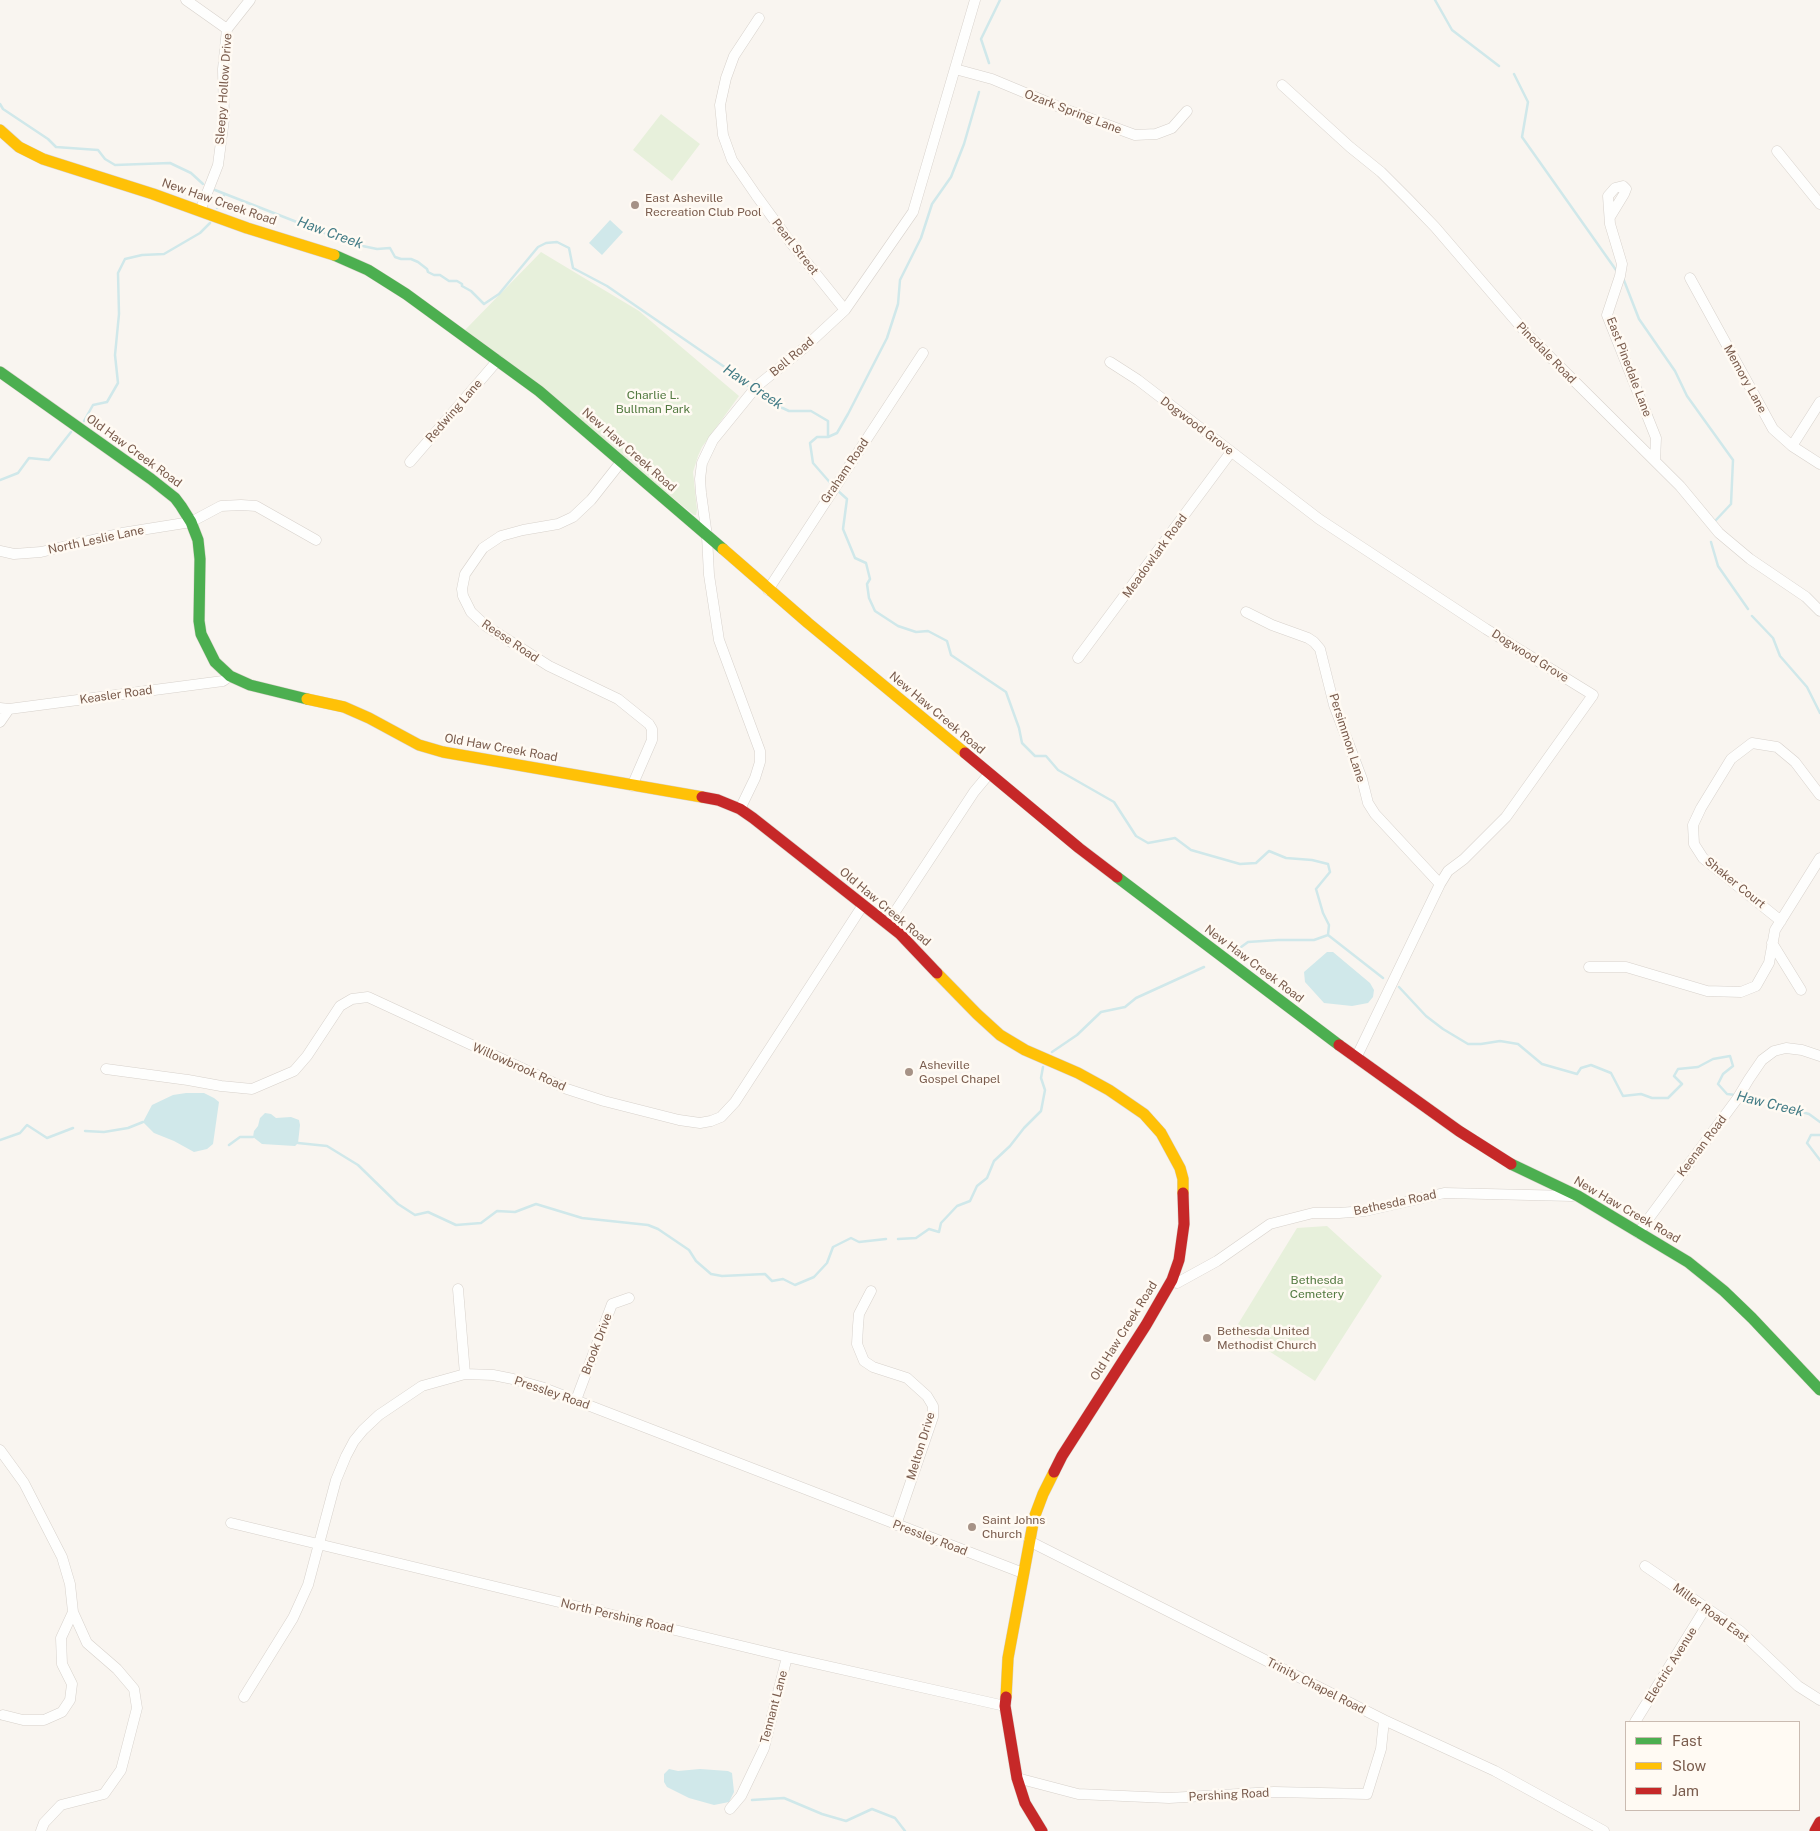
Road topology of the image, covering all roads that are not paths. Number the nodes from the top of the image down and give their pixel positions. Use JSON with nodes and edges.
{"nodes":[{"id":1,"x":186,"y":0,"type":"edge"},
{"id":2,"x":250,"y":0,"type":"edge"},
{"id":3,"x":975,"y":0,"type":"edge"},
{"id":4,"x":759,"y":18,"type":"dead end"},
{"id":5,"x":227,"y":29,"type":"junction"},
{"id":6,"x":955,"y":69,"type":"junction"},
{"id":7,"x":1282,"y":85,"type":"dead end"},
{"id":8,"x":1187,"y":111,"type":"dead end"},
{"id":9,"x":0,"y":130,"type":"edge"},
{"id":10,"x":1777,"y":151,"type":"dead end"},
{"id":11,"x":1820,"y":204,"type":"edge"},
{"id":12,"x":200,"y":211,"type":"junction"},
{"id":13,"x":1610,"y":217,"type":"dead end"},
{"id":14,"x":1690,"y":278,"type":"dead end"},
{"id":15,"x":845,"y":310,"type":"junction"},
{"id":16,"x":923,"y":353,"type":"dead end"},
{"id":17,"x":498,"y":360,"type":"junction"},
{"id":18,"x":1110,"y":362,"type":"dead end"},
{"id":19,"x":0,"y":372,"type":"edge"},
{"id":20,"x":1820,"y":402,"type":"edge"},
{"id":21,"x":1792,"y":446,"type":"junction"},
{"id":22,"x":1231,"y":452,"type":"junction"},
{"id":23,"x":1655,"y":461,"type":"junction"},
{"id":24,"x":410,"y":462,"type":"dead end"},
{"id":25,"x":622,"y":462,"type":"junction"},
{"id":26,"x":1820,"y":464,"type":"edge"},
{"id":27,"x":191,"y":522,"type":"junction"},
{"id":28,"x":707,"y":536,"type":"junction"},
{"id":29,"x":316,"y":540,"type":"dead end"},
{"id":30,"x":0,"y":551,"type":"edge"},
{"id":31,"x":768,"y":590,"type":"junction"},
{"id":32,"x":1820,"y":611,"type":"edge"},
{"id":33,"x":1246,"y":612,"type":"dead end"},
{"id":34,"x":1078,"y":658,"type":"dead end"},
{"id":35,"x":230,"y":676,"type":"junction"},
{"id":36,"x":5,"y":709,"type":"edge"},
{"id":37,"x":0,"y":722,"type":"edge"},
{"id":38,"x":989,"y":774,"type":"junction"},
{"id":39,"x":632,"y":786,"type":"junction"},
{"id":40,"x":1820,"y":795,"type":"edge"},
{"id":41,"x":740,"y":809,"type":"junction"},
{"id":42,"x":1820,"y":858,"type":"edge"},
{"id":43,"x":1440,"y":884,"type":"junction"},
{"id":44,"x":864,"y":904,"type":"junction"},
{"id":45,"x":1781,"y":921,"type":"junction"},
{"id":46,"x":887,"y":924,"type":"junction"},
{"id":47,"x":1772,"y":943,"type":"junction"},
{"id":48,"x":1589,"y":967,"type":"dead end"},
{"id":49,"x":1801,"y":990,"type":"dead end"},
{"id":50,"x":1820,"y":1056,"type":"edge"},
{"id":51,"x":1356,"y":1058,"type":"junction"},
{"id":52,"x":106,"y":1069,"type":"dead end"},
{"id":53,"x":1578,"y":1196,"type":"junction"},
{"id":54,"x":1638,"y":1233,"type":"junction"},
{"id":55,"x":1172,"y":1280,"type":"junction"},
{"id":56,"x":458,"y":1289,"type":"dead end"},
{"id":57,"x":871,"y":1291,"type":"dead end"},
{"id":58,"x":630,"y":1298,"type":"dead end"},
{"id":59,"x":465,"y":1374,"type":"junction"},
{"id":60,"x":1820,"y":1390,"type":"edge"},
{"id":61,"x":576,"y":1400,"type":"junction"},
{"id":62,"x":0,"y":1450,"type":"edge"},
{"id":63,"x":230,"y":1523,"type":"dead end"},
{"id":64,"x":896,"y":1525,"type":"junction"},
{"id":65,"x":1029,"y":1541,"type":"junction"},
{"id":66,"x":319,"y":1545,"type":"junction"},
{"id":67,"x":1645,"y":1566,"type":"dead end"},
{"id":68,"x":1023,"y":1573,"type":"junction"},
{"id":69,"x":1706,"y":1607,"type":"junction"},
{"id":70,"x":73,"y":1612,"type":"junction"},
{"id":71,"x":787,"y":1657,"type":"junction"},
{"id":72,"x":244,"y":1696,"type":"dead end"},
{"id":73,"x":1820,"y":1700,"type":"edge"},
{"id":74,"x":1005,"y":1706,"type":"junction"},
{"id":75,"x":4,"y":1715,"type":"dead end"},
{"id":76,"x":1384,"y":1720,"type":"junction"},
{"id":77,"x":1636,"y":1721,"type":"edge"},
{"id":78,"x":1017,"y":1778,"type":"junction"},
{"id":79,"x":730,"y":1809,"type":"dead end"},
{"id":80,"x":1820,"y":1822,"type":"edge"},
{"id":81,"x":41,"y":1831,"type":"edge"},
{"id":82,"x":1042,"y":1831,"type":"edge"},
{"id":83,"x":1604,"y":1831,"type":"edge"},
{"id":84,"x":1814,"y":1831,"type":"edge"}],
"edges":[{"from":1,"to":5,"type":"street"},
{"from":2,"to":5,"type":"street","name":"Sleepy Hollow Drive"},
{"from":3,"to":6,"type":"street","name":"Bell Road"},
{"from":4,"to":15,"type":"street","name":"Pearl Street"},
{"from":5,"to":12,"type":"street","name":"Sleepy Hollow Drive"},
{"from":6,"to":8,"type":"street","name":"Ozark Spring Lane"},
{"from":6,"to":15,"type":"street","name":"Bell Road"},
{"from":7,"to":23,"type":"street","name":"Pinedale Road"},
{"from":9,"to":12,"type":"street","name":"New Haw Creek Road"},
{"from":10,"to":11,"type":"street"},
{"from":12,"to":17,"type":"street","name":"New Haw Creek Road"},
{"from":13,"to":23,"type":"street","name":"East Pinedale Lane"},
{"from":14,"to":21,"type":"street","name":"Memory Lane"},
{"from":15,"to":28,"type":"street","name":"Bell Road"},
{"from":16,"to":31,"type":"street","name":"Graham Road"},
{"from":17,"to":24,"type":"street","name":"Redwing Lane"},
{"from":17,"to":25,"type":"street","name":"New Haw Creek Road"},
{"from":18,"to":22,"type":"street","name":"Dogwood Grove"},
{"from":19,"to":27,"type":"street","name":"Old Haw Creek Road"},
{"from":20,"to":21,"type":"street"},
{"from":21,"to":26,"type":"street","name":"Memory Lane"},
{"from":22,"to":34,"type":"street","name":"Meadowlark Road"},
{"from":22,"to":43,"type":"street","name":"Dogwood Grove"},
{"from":23,"to":32,"type":"street","name":"Pinedale Road"},
{"from":25,"to":28,"type":"street","name":"New Haw Creek Road"},
{"from":25,"to":39,"type":"street","name":"Reese Road"},
{"from":27,"to":29,"type":"street","name":"North Leslie Lane"},
{"from":27,"to":30,"type":"street","name":"North Leslie Lane"},
{"from":27,"to":35,"type":"street","name":"Old Haw Creek Road"},
{"from":28,"to":31,"type":"street","name":"New Haw Creek Road"},
{"from":28,"to":41,"type":"street","name":"Bell Road"},
{"from":31,"to":38,"type":"street","name":"New Haw Creek Road"},
{"from":33,"to":43,"type":"street","name":"Persimmon Lane"},
{"from":35,"to":36,"type":"street","name":"Keasler Road"},
{"from":35,"to":39,"type":"street","name":"Old Haw Creek Road"},
{"from":36,"to":37,"type":"street"},
{"from":38,"to":46,"type":"street"},
{"from":38,"to":51,"type":"street","name":"New Haw Creek Road"},
{"from":39,"to":41,"type":"street","name":"Old Haw Creek Road"},
{"from":40,"to":45,"type":"street","name":"Shaker Court"},
{"from":41,"to":44,"type":"street","name":"Old Haw Creek Road"},
{"from":42,"to":45,"type":"street"},
{"from":43,"to":51,"type":"street","name":"Dogwood Grove"},
{"from":44,"to":46,"type":"street","name":"Old Haw Creek Road"},
{"from":44,"to":52,"type":"street","name":"Willowbrook Road"},
{"from":45,"to":47,"type":"street"},
{"from":46,"to":55,"type":"street","name":"Old Haw Creek Road"},
{"from":47,"to":48,"type":"street"},
{"from":47,"to":49,"type":"street"},
{"from":50,"to":54,"type":"street","name":"Keenan Road"},
{"from":51,"to":53,"type":"street","name":"New Haw Creek Road"},
{"from":53,"to":54,"type":"street","name":"New Haw Creek Road"},
{"from":53,"to":55,"type":"street","name":"Bethesda Road"},
{"from":54,"to":60,"type":"street","name":"New Haw Creek Road"},
{"from":55,"to":65,"type":"street","name":"Old Haw Creek Road"},
{"from":56,"to":59,"type":"street"},
{"from":57,"to":64,"type":"street","name":"Melton Drive"},
{"from":58,"to":61,"type":"street","name":"Brook Drive"},
{"from":59,"to":61,"type":"street","name":"Pressley Road"},
{"from":59,"to":66,"type":"street","name":"Pressley Road"},
{"from":61,"to":64,"type":"street","name":"Pressley Road"},
{"from":62,"to":70,"type":"street"},
{"from":63,"to":66,"type":"street","name":"North Pershing Road"},
{"from":64,"to":68,"type":"street","name":"Pressley Road"},
{"from":65,"to":68,"type":"street","name":"Old Haw Creek Road"},
{"from":65,"to":76,"type":"street","name":"Trinity Chapel Road"},
{"from":66,"to":71,"type":"street","name":"North Pershing Road"},
{"from":66,"to":72,"type":"street","name":"Pressley Road"},
{"from":67,"to":69,"type":"street","name":"Miller Road East"},
{"from":68,"to":74,"type":"street","name":"Old Haw Creek Road"},
{"from":69,"to":73,"type":"street","name":"Miller Road East"},
{"from":69,"to":77,"type":"street","name":"Electric Avenue"},
{"from":70,"to":75,"type":"street"},
{"from":70,"to":81,"type":"street"},
{"from":71,"to":74,"type":"street","name":"North Pershing Road"},
{"from":71,"to":79,"type":"street","name":"Tennant Lane"},
{"from":74,"to":78,"type":"street","name":"Old Haw Creek Road"},
{"from":76,"to":78,"type":"street","name":"Pershing Road"},
{"from":76,"to":83,"type":"street","name":"Trinity Chapel Road"},
{"from":78,"to":82,"type":"street","name":"Old Haw Creek Road"},
{"from":80,"to":84,"type":"street"}]}
